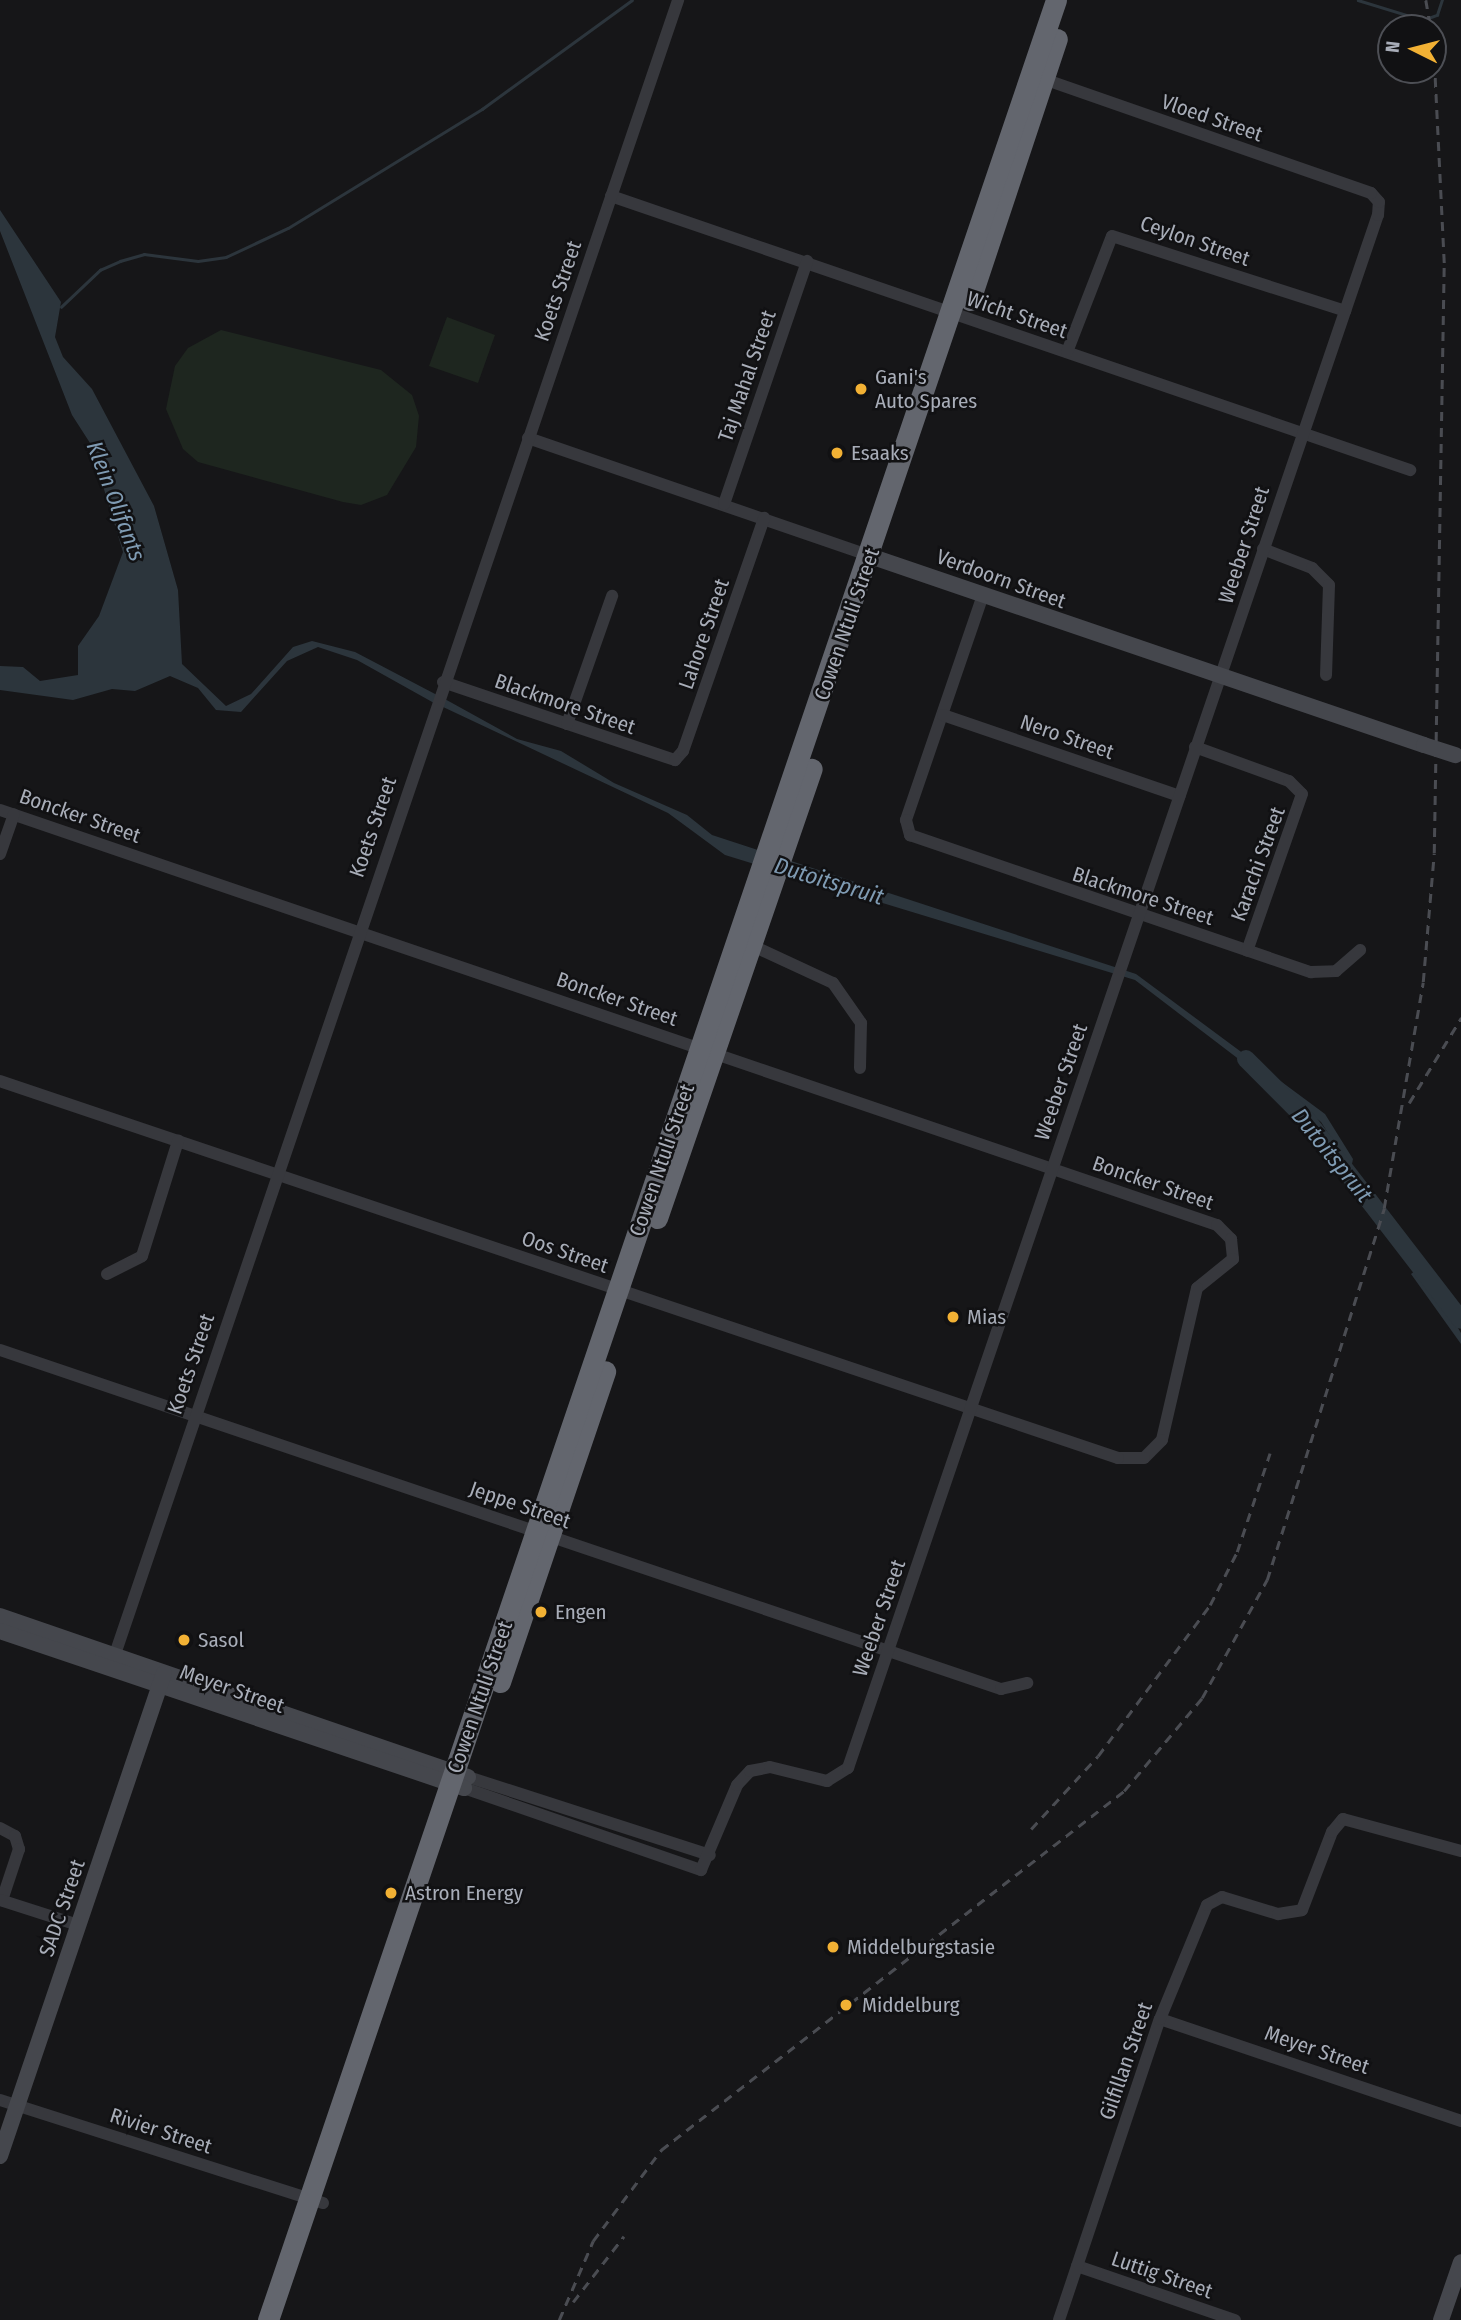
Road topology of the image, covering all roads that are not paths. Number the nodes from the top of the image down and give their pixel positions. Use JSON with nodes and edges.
{"nodes":[{"id":1,"x":678,"y":0,"type":"edge"},
{"id":2,"x":1056,"y":0,"type":"edge"},
{"id":3,"x":1069,"y":0,"type":"edge"},
{"id":4,"x":1037,"y":78,"type":"junction"},
{"id":5,"x":611,"y":196,"type":"junction"},
{"id":6,"x":1379,"y":202,"type":"joint"},
{"id":7,"x":807,"y":261,"type":"junction"},
{"id":8,"x":1345,"y":312,"type":"junction"},
{"id":9,"x":957,"y":315,"type":"junction"},
{"id":10,"x":1067,"y":352,"type":"junction"},
{"id":11,"x":1302,"y":434,"type":"junction"},
{"id":12,"x":528,"y":438,"type":"junction"},
{"id":13,"x":1410,"y":470,"type":"dead end"},
{"id":14,"x":724,"y":504,"type":"junction"},
{"id":15,"x":764,"y":519,"type":"junction"},
{"id":16,"x":1264,"y":549,"type":"junction"},
{"id":17,"x":877,"y":558,"type":"junction"},
{"id":18,"x":984,"y":595,"type":"junction"},
{"id":19,"x":612,"y":596,"type":"dead end"},
{"id":20,"x":1222,"y":675,"type":"junction"},
{"id":21,"x":1326,"y":675,"type":"dead end"},
{"id":22,"x":442,"y":687,"type":"junction"},
{"id":23,"x":943,"y":715,"type":"junction"},
{"id":24,"x":567,"y":724,"type":"junction"},
{"id":25,"x":1195,"y":747,"type":"junction"},
{"id":26,"x":1458,"y":756,"type":"edge"},
{"id":27,"x":675,"y":760,"type":"joint"},
{"id":28,"x":1179,"y":796,"type":"junction"},
{"id":29,"x":0,"y":810,"type":"edge"},
{"id":30,"x":13,"y":814,"type":"junction"},
{"id":31,"x":0,"y":854,"type":"edge"},
{"id":32,"x":766,"y":878,"type":"junction"},
{"id":33,"x":1138,"y":916,"type":"junction"},
{"id":34,"x":358,"y":930,"type":"junction"},
{"id":35,"x":751,"y":946,"type":"junction"},
{"id":36,"x":1360,"y":950,"type":"dead end"},
{"id":37,"x":1247,"y":951,"type":"junction"},
{"id":38,"x":706,"y":1050,"type":"junction"},
{"id":39,"x":860,"y":1068,"type":"dead end"},
{"id":40,"x":0,"y":1081,"type":"edge"},
{"id":41,"x":178,"y":1141,"type":"junction"},
{"id":42,"x":1051,"y":1169,"type":"junction"},
{"id":43,"x":275,"y":1174,"type":"junction"},
{"id":44,"x":107,"y":1274,"type":"dead end"},
{"id":45,"x":624,"y":1292,"type":"junction"},
{"id":46,"x":0,"y":1350,"type":"edge"},
{"id":47,"x":973,"y":1412,"type":"junction"},
{"id":48,"x":193,"y":1416,"type":"junction"},
{"id":49,"x":1118,"y":1458,"type":"joint"},
{"id":50,"x":542,"y":1532,"type":"junction"},
{"id":51,"x":0,"y":1616,"type":"edge"},
{"id":52,"x":0,"y":1631,"type":"edge"},
{"id":53,"x":887,"y":1651,"type":"junction"},
{"id":54,"x":112,"y":1662,"type":"junction"},
{"id":55,"x":162,"y":1680,"type":"junction"},
{"id":56,"x":1027,"y":1683,"type":"dead end"},
{"id":57,"x":459,"y":1780,"type":"junction"},
{"id":58,"x":0,"y":1828,"type":"edge"},
{"id":59,"x":1461,"y":1850,"type":"edge"},
{"id":60,"x":710,"y":1855,"type":"junction"},
{"id":61,"x":701,"y":1870,"type":"joint"},
{"id":62,"x":1,"y":1900,"type":"edge"},
{"id":63,"x":78,"y":1925,"type":"junction"},
{"id":64,"x":1160,"y":2019,"type":"junction"},
{"id":65,"x":0,"y":2100,"type":"edge"},
{"id":66,"x":17,"y":2106,"type":"junction"},
{"id":67,"x":1461,"y":2121,"type":"edge"},
{"id":68,"x":0,"y":2156,"type":"edge"},
{"id":69,"x":316,"y":2201,"type":"junction"},
{"id":70,"x":1461,"y":2262,"type":"edge"},
{"id":71,"x":1077,"y":2266,"type":"junction"},
{"id":72,"x":268,"y":2320,"type":"edge"},
{"id":73,"x":283,"y":2320,"type":"edge"},
{"id":74,"x":1059,"y":2320,"type":"edge"},
{"id":75,"x":1235,"y":2320,"type":"edge"},
{"id":76,"x":1441,"y":2320,"type":"edge"}],
"edges":[{"from":1,"to":5,"type":"street","name":"Koets Street"},
{"from":2,"to":4,"type":"highway","name":"Cowen Ntuli Street"},
{"from":3,"to":4,"type":"highway","name":"Cowen Ntuli Street"},
{"from":4,"to":6,"type":"street","name":"Vloed Street"},
{"from":4,"to":9,"type":"highway","name":"Cowen Ntuli Street"},
{"from":5,"to":7,"type":"street","name":"Wicht Street"},
{"from":5,"to":12,"type":"street","name":"Koets Street"},
{"from":6,"to":8,"type":"street","name":"Weeber Street"},
{"from":7,"to":9,"type":"street","name":"Wicht Street"},
{"from":7,"to":14,"type":"street","name":"Taj Mahal Street"},
{"from":8,"to":10,"type":"street","name":"Ceylon Street"},
{"from":8,"to":11,"type":"street","name":"Weeber Street"},
{"from":9,"to":10,"type":"street","name":"Wicht Street"},
{"from":9,"to":17,"type":"highway","name":"Cowen Ntuli Street"},
{"from":10,"to":11,"type":"street","name":"Wicht Street"},
{"from":11,"to":13,"type":"street","name":"Wicht Street"},
{"from":11,"to":16,"type":"street","name":"Weeber Street"},
{"from":12,"to":14,"type":"street","name":"Verdoorn Street"},
{"from":12,"to":22,"type":"street","name":"Koets Street"},
{"from":14,"to":15,"type":"street","name":"Verdoorn Street"},
{"from":15,"to":17,"type":"street","name":"Verdoorn Street"},
{"from":15,"to":27,"type":"street","name":"Lahore Street"},
{"from":16,"to":20,"type":"street","name":"Weeber Street"},
{"from":16,"to":21,"type":"street"},
{"from":17,"to":18,"type":"street","name":"Verdoorn Street"},
{"from":17,"to":32,"type":"highway","name":"Cowen Ntuli Street"},
{"from":18,"to":20,"type":"street","name":"Verdoorn Street"},
{"from":18,"to":23,"type":"street"},
{"from":19,"to":24,"type":"street"},
{"from":20,"to":25,"type":"street","name":"Weeber Street"},
{"from":20,"to":26,"type":"street","name":"Verdoorn Street","bridge":true},
{"from":22,"to":24,"type":"street","name":"Blackmore Street"},
{"from":22,"to":34,"type":"street","name":"Koets Street"},
{"from":23,"to":28,"type":"street","name":"Nero Street"},
{"from":23,"to":33,"type":"street","name":"Blackmore Street"},
{"from":24,"to":27,"type":"street","name":"Blackmore Street"},
{"from":25,"to":28,"type":"street","name":"Weeber Street"},
{"from":25,"to":37,"type":"street","name":"Karachi Street"},
{"from":28,"to":33,"type":"street","name":"Weeber Street"},
{"from":29,"to":30,"type":"street","name":"Boncker Street"},
{"from":30,"to":31,"type":"street"},
{"from":30,"to":34,"type":"street","name":"Boncker Street"},
{"from":32,"to":35,"type":"highway","name":"Cowen Ntuli Street"},
{"from":32,"to":38,"type":"highway","name":"Cowen Ntuli Street"},
{"from":33,"to":37,"type":"street","name":"Blackmore Street"},
{"from":33,"to":42,"type":"street","name":"Weeber Street"},
{"from":34,"to":38,"type":"street","name":"Boncker Street"},
{"from":34,"to":43,"type":"street","name":"Koets Street"},
{"from":35,"to":38,"type":"highway","name":"Cowen Ntuli Street"},
{"from":35,"to":39,"type":"street"},
{"from":36,"to":37,"type":"street","name":"Blackmore Street"},
{"from":38,"to":42,"type":"street","name":"Boncker Street"},
{"from":38,"to":45,"type":"highway","name":"Cowen Ntuli Street"},
{"from":40,"to":41,"type":"street","name":"Oos Street"},
{"from":41,"to":43,"type":"street","name":"Oos Street"},
{"from":41,"to":44,"type":"street"},
{"from":42,"to":47,"type":"street","name":"Weeber Street"},
{"from":42,"to":49,"type":"street","name":"Boncker Street"},
{"from":43,"to":45,"type":"street","name":"Oos Street"},
{"from":43,"to":48,"type":"street","name":"Koets Street"},
{"from":45,"to":47,"type":"street","name":"Oos Street"},
{"from":45,"to":50,"type":"highway","name":"Cowen Ntuli Street"},
{"from":46,"to":48,"type":"street","name":"Jeppe Street"},
{"from":47,"to":49,"type":"street","name":"Oos Street"},
{"from":47,"to":53,"type":"street","name":"Weeber Street"},
{"from":48,"to":50,"type":"street","name":"Jeppe Street"},
{"from":48,"to":54,"type":"street","name":"Koets Street"},
{"from":50,"to":53,"type":"street","name":"Jeppe Street"},
{"from":50,"to":57,"type":"highway","name":"Cowen Ntuli Street"},
{"from":51,"to":54,"type":"street"},
{"from":52,"to":54,"type":"street","name":"Meyer Street"},
{"from":53,"to":56,"type":"street","name":"Jeppe Street"},
{"from":53,"to":60,"type":"street","name":"Weeber Street"},
{"from":54,"to":55,"type":"street","name":"Meyer Street"},
{"from":55,"to":57,"type":"street","name":"Meyer Street"},
{"from":55,"to":63,"type":"street","name":"SADC Street"},
{"from":57,"to":60,"type":"street","name":"Meyer Street"},
{"from":57,"to":61,"type":"street","name":"Meyer Street"},
{"from":57,"to":69,"type":"highway","name":"Cowen Ntuli Street"},
{"from":58,"to":62,"type":"street"},
{"from":59,"to":64,"type":"street","name":"Gilfillan Street"},
{"from":60,"to":61,"type":"street","name":"Weeber Street"},
{"from":62,"to":63,"type":"street"},
{"from":63,"to":66,"type":"street","name":"SADC Street"},
{"from":64,"to":67,"type":"street","name":"Meyer Street"},
{"from":64,"to":71,"type":"street","name":"Gilfillan Street"},
{"from":65,"to":66,"type":"street","name":"Rivier Street"},
{"from":66,"to":68,"type":"street","name":"SADC Street"},
{"from":66,"to":69,"type":"street","name":"Rivier Street"},
{"from":69,"to":72,"type":"highway","name":"Cowen Ntuli Street"},
{"from":69,"to":73,"type":"highway","name":"Cowen Ntuli Street"},
{"from":70,"to":76,"type":"street"},
{"from":71,"to":74,"type":"street","name":"Gilfillan Street"},
{"from":71,"to":75,"type":"street","name":"Luttig Street"}]}
